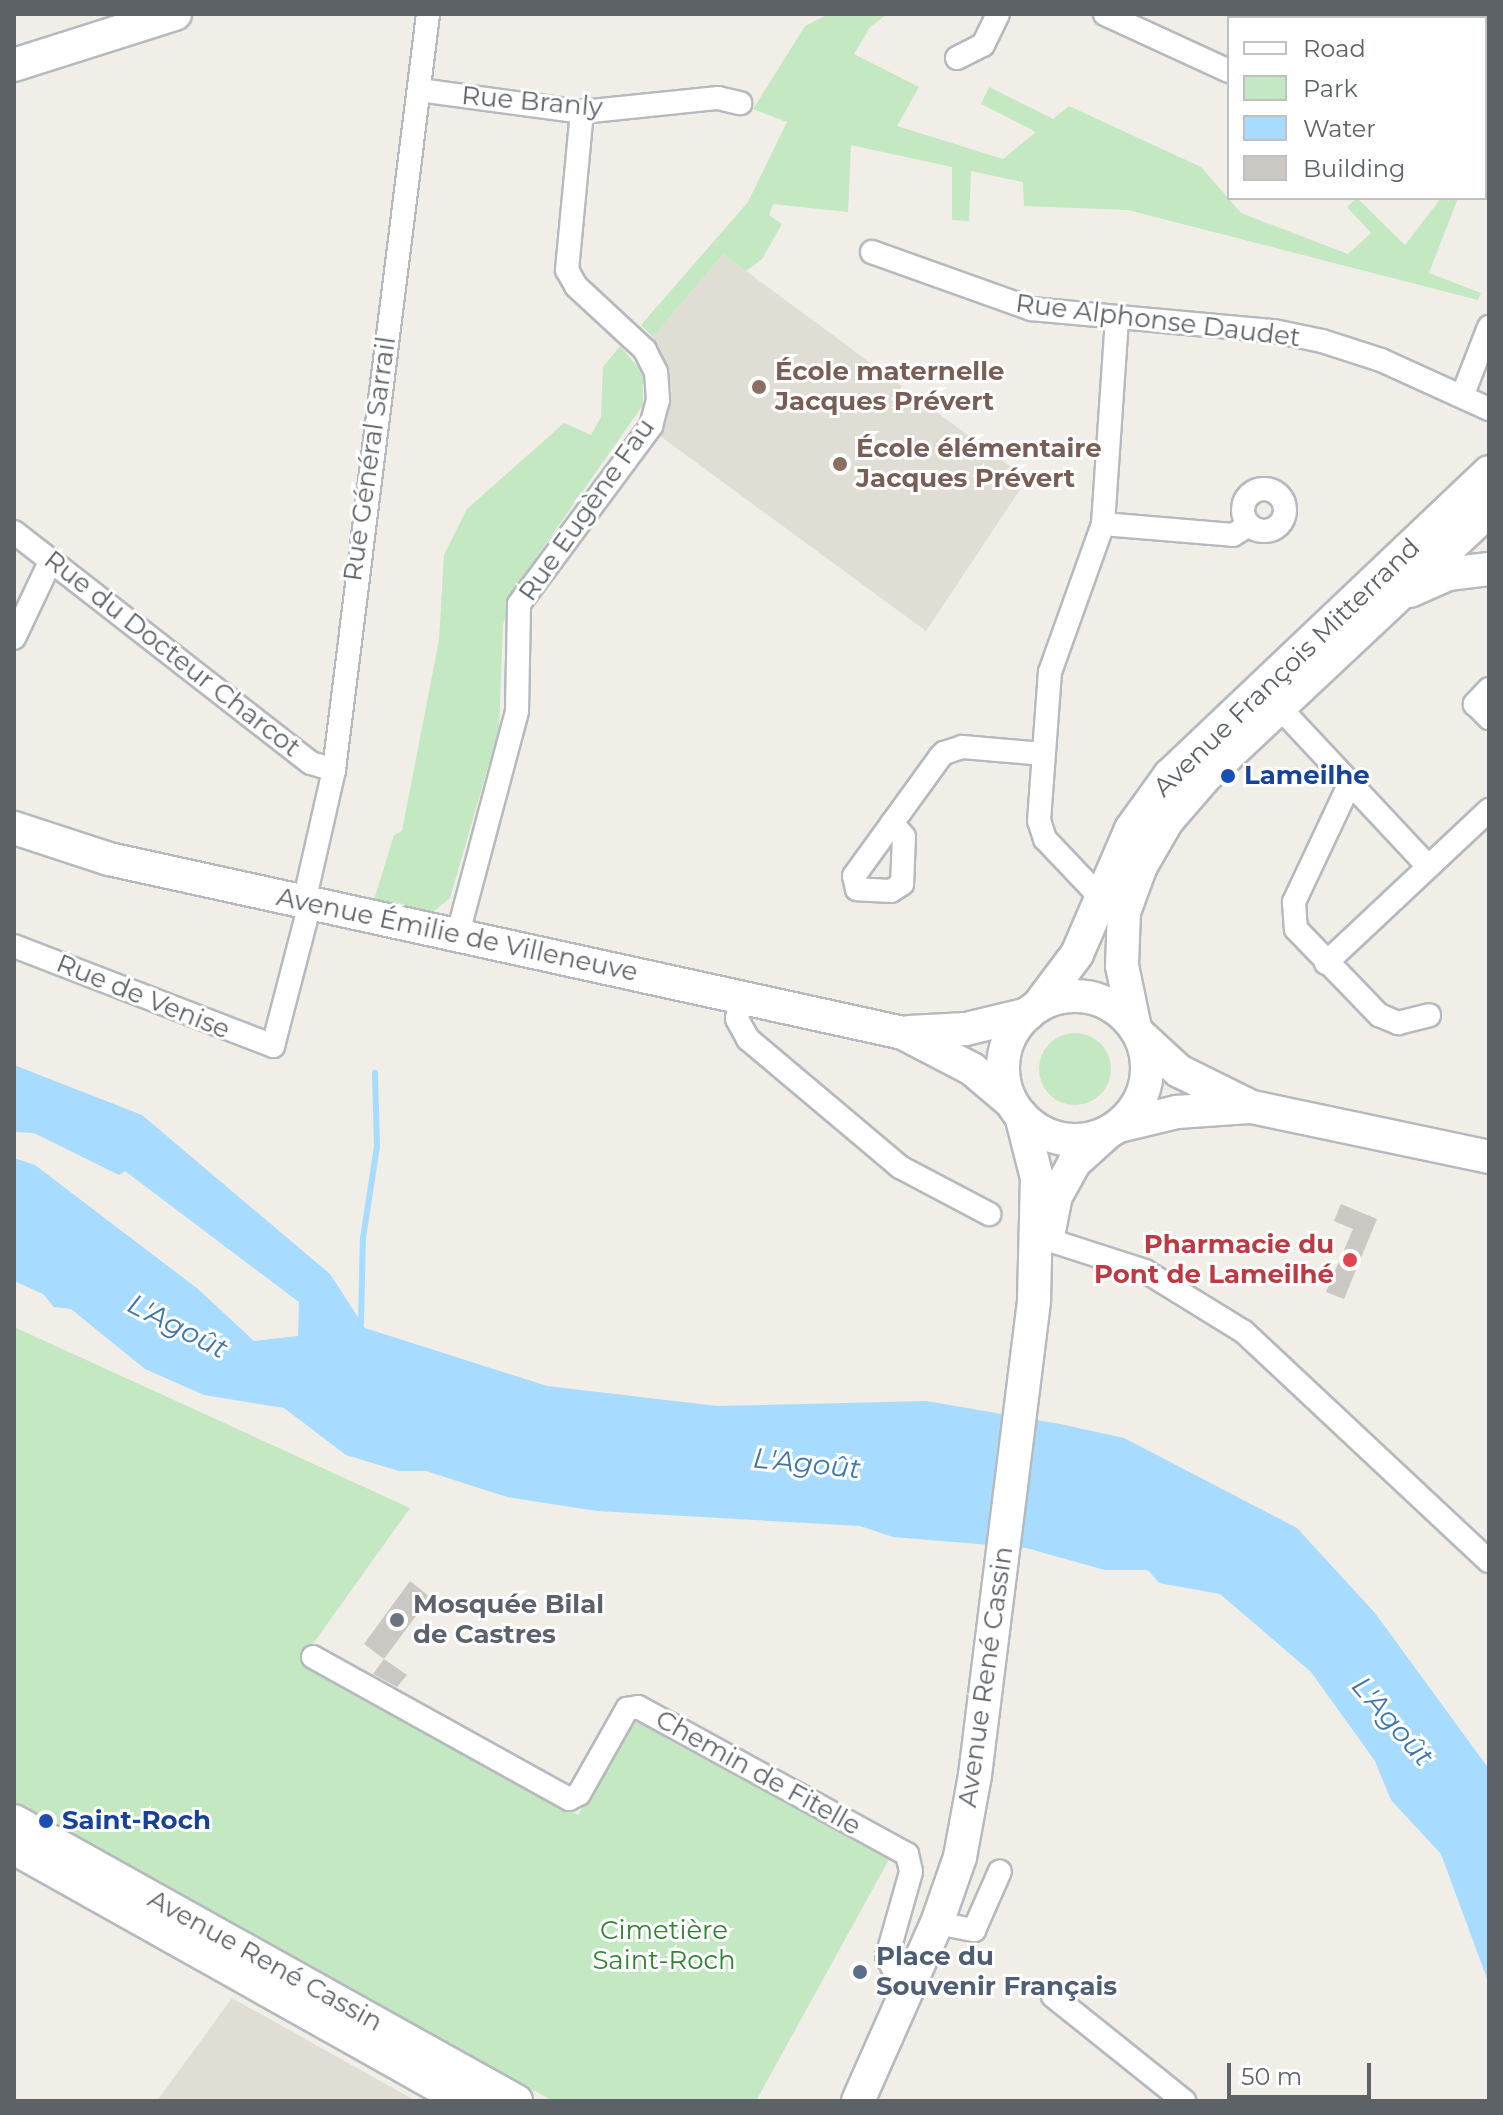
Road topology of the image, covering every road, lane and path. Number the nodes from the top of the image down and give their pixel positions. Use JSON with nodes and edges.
{"nodes":[{"id":1,"x":175,"y":14,"type":"edge"},
{"id":2,"x":428,"y":14,"type":"edge"},
{"id":3,"x":998,"y":14,"type":"edge"},
{"id":4,"x":1105,"y":14,"type":"edge"},
{"id":5,"x":82,"y":28,"type":"edge"},
{"id":6,"x":957,"y":58,"type":"dead end"},
{"id":7,"x":14,"y":65,"type":"edge"},
{"id":8,"x":1227,"y":70,"type":"edge"},
{"id":9,"x":419,"y":90,"type":"junction"},
{"id":10,"x":740,"y":103,"type":"dead end"},
{"id":11,"x":582,"y":112,"type":"junction"},
{"id":12,"x":872,"y":252,"type":"dead end"},
{"id":13,"x":1117,"y":318,"type":"junction"},
{"id":14,"x":1489,"y":327,"type":"edge"},
{"id":15,"x":1463,"y":394,"type":"junction"},
{"id":16,"x":1489,"y":409,"type":"edge"},
{"id":17,"x":1489,"y":472,"type":"edge"},
{"id":18,"x":1469,"y":523,"type":"edge"},
{"id":19,"x":1103,"y":524,"type":"junction"},
{"id":20,"x":1249,"y":525,"type":"dead end"},
{"id":21,"x":14,"y":532,"type":"edge"},
{"id":22,"x":51,"y":560,"type":"junction"},
{"id":23,"x":1480,"y":569,"type":"edge"},
{"id":24,"x":1391,"y":604,"type":"junction"},
{"id":25,"x":14,"y":638,"type":"edge"},
{"id":26,"x":1489,"y":689,"type":"edge"},
{"id":27,"x":1280,"y":708,"type":"junction"},
{"id":28,"x":1489,"y":718,"type":"edge"},
{"id":29,"x":1043,"y":754,"type":"junction"},
{"id":30,"x":334,"y":770,"type":"junction"},
{"id":31,"x":1350,"y":783,"type":"junction"},
{"id":32,"x":1489,"y":810,"type":"edge"},
{"id":33,"x":892,"y":823,"type":"dead end"},
{"id":34,"x":14,"y":828,"type":"edge"},
{"id":35,"x":1428,"y":866,"type":"junction"},
{"id":36,"x":1101,"y":898,"type":"junction"},
{"id":37,"x":307,"y":903,"type":"junction"},
{"id":38,"x":457,"y":937,"type":"junction"},
{"id":39,"x":14,"y":946,"type":"edge"},
{"id":40,"x":1326,"y":963,"type":"junction"},
{"id":41,"x":741,"y":998,"type":"junction"},
{"id":42,"x":1033,"y":1010,"type":"junction"},
{"id":43,"x":1429,"y":1015,"type":"dead end"},
{"id":44,"x":1138,"y":1032,"type":"junction"},
{"id":45,"x":903,"y":1033,"type":"junction"},
{"id":46,"x":273,"y":1046,"type":"joint"},
{"id":47,"x":1252,"y":1107,"type":"junction"},
{"id":48,"x":1016,"y":1108,"type":"junction"},
{"id":49,"x":1112,"y":1130,"type":"junction"},
{"id":50,"x":1489,"y":1157,"type":"edge"},
{"id":51,"x":989,"y":1214,"type":"dead end"},
{"id":52,"x":1049,"y":1240,"type":"junction"},
{"id":53,"x":1034,"y":1300,"type":"junction"},
{"id":54,"x":1489,"y":1561,"type":"edge"},
{"id":55,"x":313,"y":1657,"type":"dead end"},
{"id":56,"x":14,"y":1829,"type":"edge"},
{"id":57,"x":1000,"y":1871,"type":"dead end"},
{"id":58,"x":937,"y":1923,"type":"junction"},
{"id":59,"x":912,"y":1978,"type":"junction"},
{"id":60,"x":1053,"y":1996,"type":"dead end"},
{"id":61,"x":305,"y":1997,"type":"junction"},
{"id":62,"x":884,"y":2039,"type":"junction"},
{"id":63,"x":1169,"y":2097,"type":"edge"},
{"id":64,"x":465,"y":2101,"type":"edge"},
{"id":65,"x":516,"y":2101,"type":"edge"},
{"id":66,"x":840,"y":2101,"type":"edge"},
{"id":67,"x":858,"y":2101,"type":"edge"}],
"edges":[{"from":1,"to":5,"type":"main road"},
{"from":2,"to":9,"type":"street","name":"Rue Général Sarrail"},
{"from":3,"to":6,"type":"street"},
{"from":4,"to":8,"type":"street"},
{"from":5,"to":7,"type":"main road"},
{"from":9,"to":11,"type":"street","name":"Rue Branly"},
{"from":9,"to":30,"type":"street","name":"Rue Général Sarrail"},
{"from":10,"to":11,"type":"street","name":"Rue Branly"},
{"from":11,"to":38,"type":"street","name":"Rue Eugène Fau"},
{"from":12,"to":13,"type":"street","name":"Rue Alphonse Daudet"},
{"from":13,"to":15,"type":"street","name":"Rue Alphonse Daudet"},
{"from":13,"to":19,"type":"street"},
{"from":14,"to":15,"type":"street"},
{"from":15,"to":16,"type":"street","name":"Rue Alphonse Daudet"},
{"from":17,"to":18,"type":"main road","name":"Avenue François Mitterrand"},
{"from":18,"to":23,"type":"main road"},
{"from":18,"to":24,"type":"main road","name":"Avenue François Mitterrand"},
{"from":18,"to":36,"type":"main road","name":"Avenue François Mitterrand"},
{"from":19,"to":20,"type":"street"},
{"from":19,"to":29,"type":"street"},
{"from":21,"to":22,"type":"street","name":"Rue du Docteur Charcot"},
{"from":22,"to":25,"type":"street"},
{"from":22,"to":30,"type":"street","name":"Rue du Docteur Charcot"},
{"from":23,"to":24,"type":"main road"},
{"from":24,"to":27,"type":"main road","name":"Avenue François Mitterrand"},
{"from":26,"to":28,"type":"street"},
{"from":27,"to":31,"type":"street"},
{"from":27,"to":44,"type":"main road","name":"Avenue François Mitterrand"},
{"from":29,"to":33,"type":"street"},
{"from":29,"to":36,"type":"street"},
{"from":30,"to":37,"type":"street","name":"Rue Général Sarrail"},
{"from":31,"to":35,"type":"street"},
{"from":31,"to":40,"type":"street"},
{"from":32,"to":35,"type":"street"},
{"from":34,"to":37,"type":"main road","name":"Avenue Émilie de Villeneuve"},
{"from":35,"to":40,"type":"street"},
{"from":36,"to":42,"type":"main road","name":"Avenue François Mitterrand"},
{"from":37,"to":38,"type":"main road","name":"Avenue Émilie de Villeneuve"},
{"from":37,"to":46,"type":"street","name":"Rue Général Sarrail"},
{"from":38,"to":41,"type":"main road","name":"Avenue Émilie de Villeneuve"},
{"from":39,"to":46,"type":"street","name":"Rue de Venise"},
{"from":40,"to":43,"type":"street"},
{"from":41,"to":45,"type":"main road","name":"Avenue Émilie de Villeneuve"},
{"from":41,"to":51,"type":"street"},
{"from":42,"to":44,"type":"main road"},
{"from":42,"to":45,"type":"main road","name":"Avenue Émilie de Villeneuve"},
{"from":42,"to":48,"type":"main road"},
{"from":44,"to":47,"type":"main road"},
{"from":44,"to":49,"type":"main road"},
{"from":45,"to":48,"type":"main road","name":"Avenue Émilie de Villeneuve"},
{"from":47,"to":49,"type":"main road"},
{"from":47,"to":50,"type":"main road"},
{"from":48,"to":49,"type":"main road"},
{"from":48,"to":53,"type":"main road","name":"Avenue René Cassin"},
{"from":49,"to":52,"type":"main road","name":"Avenue René Cassin"},
{"from":52,"to":53,"type":"main road","name":"Avenue René Cassin"},
{"from":52,"to":54,"type":"street"},
{"from":53,"to":58,"type":"main road","name":"Avenue René Cassin"},
{"from":55,"to":59,"type":"street","name":"Chemin de Fitelle"},
{"from":56,"to":61,"type":"main road","name":"Avenue René Cassin"},
{"from":57,"to":58,"type":"street"},
{"from":58,"to":59,"type":"main road","name":"Avenue René Cassin"},
{"from":59,"to":62,"type":"main road","name":"Avenue René Cassin"},
{"from":60,"to":63,"type":"street"},
{"from":61,"to":64,"type":"main road","name":"Avenue René Cassin"},
{"from":61,"to":65,"type":"main road","name":"Avenue René Cassin"},
{"from":62,"to":66,"type":"main road"},
{"from":62,"to":67,"type":"main road"}]}
